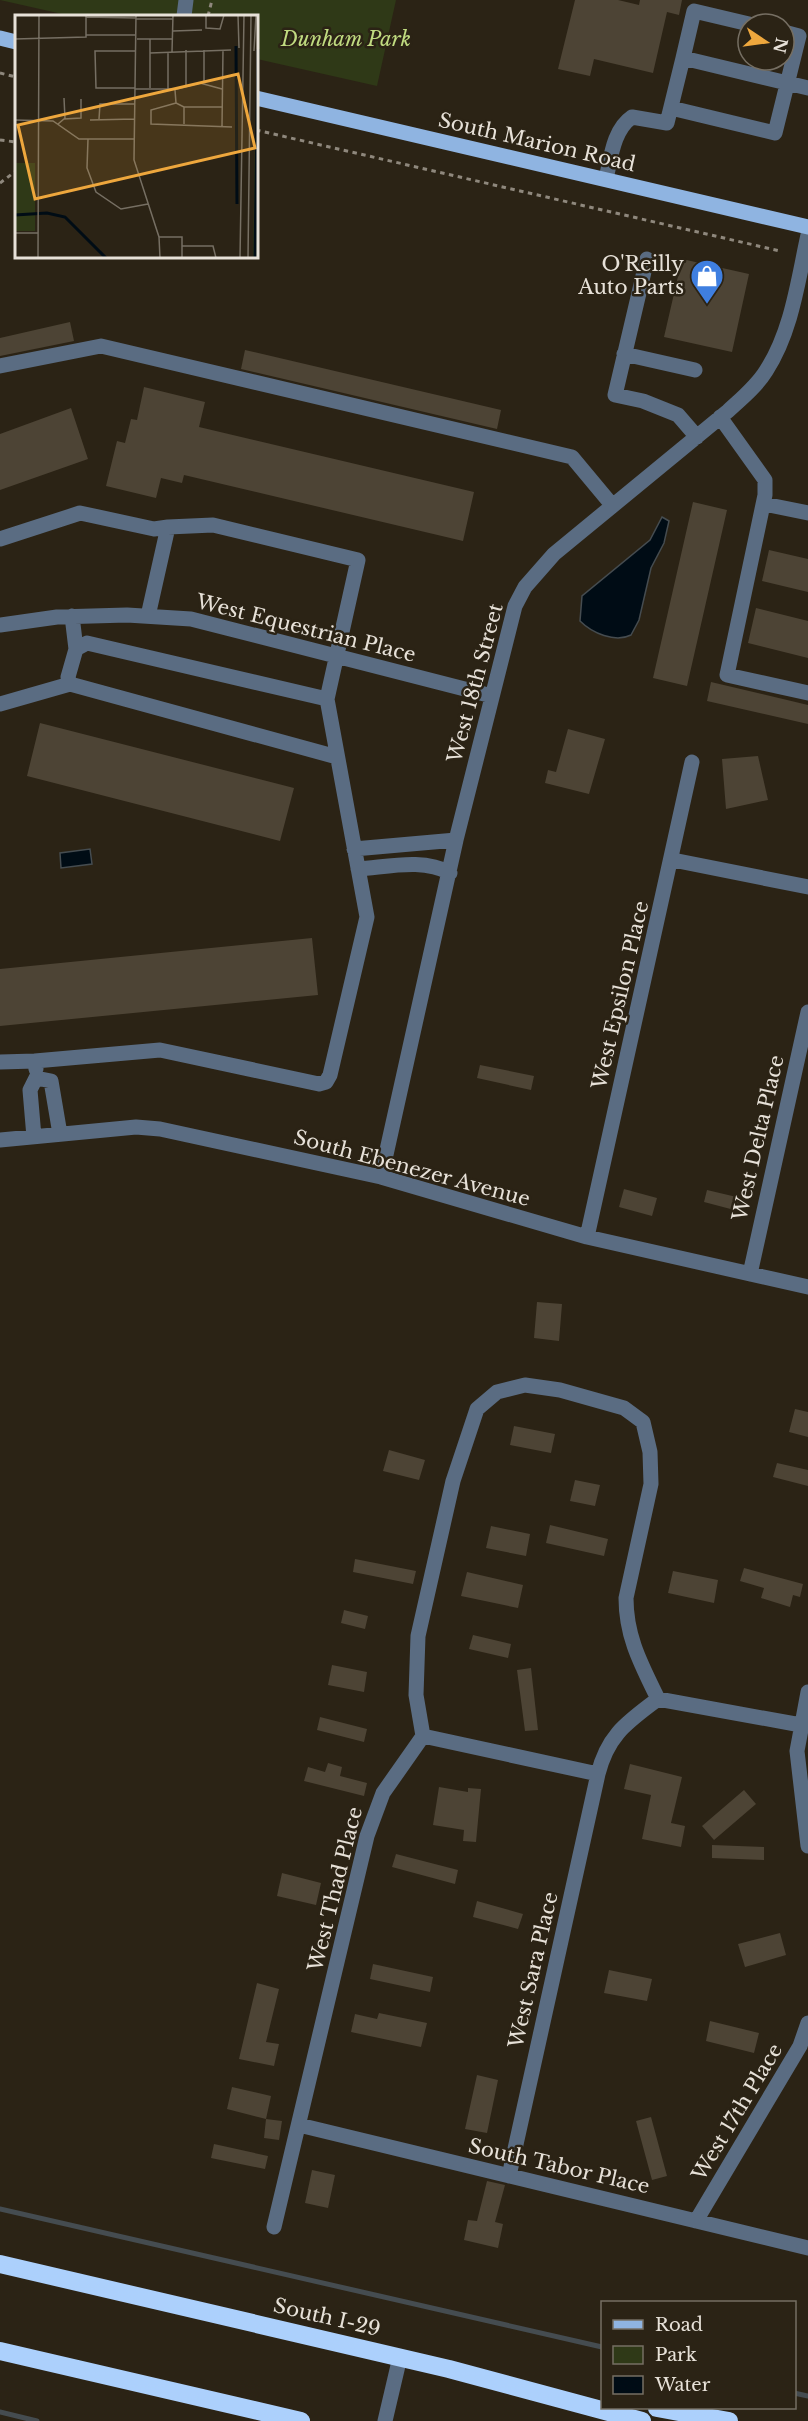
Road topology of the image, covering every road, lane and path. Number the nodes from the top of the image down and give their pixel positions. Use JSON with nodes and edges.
{"nodes":[{"id":1,"x":186,"y":0,"type":"edge"},
{"id":2,"x":212,"y":0,"type":"edge"},
{"id":3,"x":184,"y":15,"type":"edge"},
{"id":4,"x":208,"y":15,"type":"edge"},
{"id":5,"x":736,"y":21,"type":"edge"},
{"id":6,"x":796,"y":35,"type":"edge"},
{"id":7,"x":0,"y":38,"type":"edge"},
{"id":8,"x":15,"y":42,"type":"edge"},
{"id":9,"x":796,"y":49,"type":"edge"},
{"id":10,"x":683,"y":58,"type":"junction"},
{"id":11,"x":0,"y":72,"type":"edge"},
{"id":12,"x":791,"y":72,"type":"edge"},
{"id":13,"x":15,"y":77,"type":"edge"},
{"id":14,"x":788,"y":83,"type":"junction"},
{"id":15,"x":808,"y":88,"type":"edge"},
{"id":16,"x":258,"y":98,"type":"edge"},
{"id":17,"x":671,"y":108,"type":"junction"},
{"id":18,"x":258,"y":130,"type":"edge"},
{"id":19,"x":0,"y":140,"type":"edge"},
{"id":20,"x":15,"y":142,"type":"edge"},
{"id":21,"x":15,"y":172,"type":"edge"},
{"id":22,"x":606,"y":179,"type":"junction"},
{"id":23,"x":0,"y":183,"type":"edge"},
{"id":24,"x":808,"y":226,"type":"edge"},
{"id":25,"x":808,"y":235,"type":"edge"},
{"id":26,"x":780,"y":251,"type":"dead end"},
{"id":27,"x":647,"y":259,"type":"dead end"},
{"id":28,"x":624,"y":354,"type":"junction"},
{"id":29,"x":0,"y":366,"type":"edge"},
{"id":30,"x":695,"y":370,"type":"dead end"},
{"id":31,"x":720,"y":417,"type":"junction"},
{"id":32,"x":697,"y":436,"type":"junction"},
{"id":33,"x":764,"y":504,"type":"junction"},
{"id":34,"x":612,"y":505,"type":"junction"},
{"id":35,"x":808,"y":513,"type":"edge"},
{"id":36,"x":168,"y":527,"type":"junction"},
{"id":37,"x":0,"y":540,"type":"edge"},
{"id":38,"x":72,"y":616,"type":"junction"},
{"id":39,"x":148,"y":616,"type":"junction"},
{"id":40,"x":0,"y":625,"type":"edge"},
{"id":41,"x":76,"y":649,"type":"junction"},
{"id":42,"x":336,"y":657,"type":"junction"},
{"id":43,"x":70,"y":684,"type":"junction"},
{"id":44,"x":808,"y":693,"type":"edge"},
{"id":45,"x":492,"y":696,"type":"junction"},
{"id":46,"x":327,"y":699,"type":"junction"},
{"id":47,"x":0,"y":704,"type":"edge"},
{"id":48,"x":337,"y":757,"type":"junction"},
{"id":49,"x":692,"y":762,"type":"dead end"},
{"id":50,"x":456,"y":840,"type":"junction"},
{"id":51,"x":354,"y":849,"type":"junction"},
{"id":52,"x":673,"y":860,"type":"junction"},
{"id":53,"x":358,"y":869,"type":"junction"},
{"id":54,"x":450,"y":873,"type":"junction"},
{"id":55,"x":808,"y":886,"type":"edge"},
{"id":56,"x":808,"y":1012,"type":"edge"},
{"id":57,"x":35,"y":1061,"type":"junction"},
{"id":58,"x":0,"y":1062,"type":"edge"},
{"id":59,"x":36,"y":1078,"type":"junction"},
{"id":60,"x":60,"y":1134,"type":"junction"},
{"id":61,"x":34,"y":1137,"type":"junction"},
{"id":62,"x":0,"y":1140,"type":"edge"},
{"id":63,"x":381,"y":1177,"type":"junction"},
{"id":64,"x":587,"y":1237,"type":"junction"},
{"id":65,"x":750,"y":1274,"type":"junction"},
{"id":66,"x":808,"y":1287,"type":"edge"},
{"id":67,"x":808,"y":1692,"type":"edge"},
{"id":68,"x":658,"y":1699,"type":"junction"},
{"id":69,"x":801,"y":1725,"type":"junction"},
{"id":70,"x":423,"y":1736,"type":"junction"},
{"id":71,"x":598,"y":1774,"type":"junction"},
{"id":72,"x":808,"y":1846,"type":"edge"},
{"id":73,"x":808,"y":2023,"type":"edge"},
{"id":74,"x":804,"y":2047,"type":"edge"},
{"id":75,"x":300,"y":2125,"type":"junction"},
{"id":76,"x":509,"y":2176,"type":"junction"},
{"id":77,"x":696,"y":2221,"type":"junction"},
{"id":78,"x":274,"y":2227,"type":"dead end"},
{"id":79,"x":808,"y":2248,"type":"edge"},
{"id":80,"x":0,"y":2264,"type":"edge"},
{"id":81,"x":0,"y":2351,"type":"edge"},
{"id":82,"x":400,"y":2357,"type":"junction"},
{"id":83,"x":449,"y":2369,"type":"junction"},
{"id":84,"x":601,"y":2397,"type":"edge"},
{"id":85,"x":663,"y":2409,"type":"edge"},
{"id":86,"x":301,"y":2421,"type":"edge"},
{"id":87,"x":385,"y":2421,"type":"edge"},
{"id":88,"x":642,"y":2421,"type":"edge"},
{"id":89,"x":729,"y":2421,"type":"edge"}],
"edges":[{"from":1,"to":3,"type":"street"},
{"from":2,"to":4,"type":"path"},
{"from":5,"to":10,"type":"street"},
{"from":6,"to":9,"type":"street"},
{"from":7,"to":8,"type":"main road"},
{"from":10,"to":14,"type":"street"},
{"from":10,"to":17,"type":"street"},
{"from":11,"to":13,"type":"path"},
{"from":12,"to":14,"type":"street"},
{"from":14,"to":15,"type":"street"},
{"from":14,"to":17,"type":"street"},
{"from":16,"to":22,"type":"main road","name":"South Marion Road"},
{"from":17,"to":22,"type":"street"},
{"from":18,"to":26,"type":"path"},
{"from":19,"to":20,"type":"path"},
{"from":21,"to":23,"type":"path"},
{"from":22,"to":24,"type":"main road","name":"South Marion Road"},
{"from":25,"to":31,"type":"street","name":"West 18th Street"},
{"from":27,"to":28,"type":"street"},
{"from":28,"to":30,"type":"street"},
{"from":28,"to":32,"type":"street"},
{"from":29,"to":34,"type":"street"},
{"from":31,"to":32,"type":"street","name":"West 18th Street"},
{"from":31,"to":33,"type":"street"},
{"from":32,"to":34,"type":"street","name":"West 18th Street"},
{"from":33,"to":35,"type":"street"},
{"from":33,"to":44,"type":"street"},
{"from":34,"to":45,"type":"street","name":"West 18th Street"},
{"from":36,"to":37,"type":"street"},
{"from":36,"to":39,"type":"street"},
{"from":36,"to":42,"type":"street"},
{"from":38,"to":39,"type":"street","name":"West Equestrian Place"},
{"from":38,"to":40,"type":"street","name":"West Equestrian Place"},
{"from":38,"to":41,"type":"street"},
{"from":39,"to":42,"type":"street","name":"West Equestrian Place"},
{"from":41,"to":43,"type":"street"},
{"from":41,"to":46,"type":"street"},
{"from":42,"to":45,"type":"street","name":"West Equestrian Place"},
{"from":42,"to":46,"type":"street"},
{"from":43,"to":47,"type":"street"},
{"from":43,"to":48,"type":"street"},
{"from":45,"to":50,"type":"street","name":"West 18th Street"},
{"from":46,"to":48,"type":"street"},
{"from":48,"to":51,"type":"street"},
{"from":49,"to":52,"type":"street","name":"West Epsilon Place"},
{"from":50,"to":51,"type":"street"},
{"from":50,"to":54,"type":"street","name":"West 18th Street"},
{"from":51,"to":53,"type":"street"},
{"from":52,"to":55,"type":"street"},
{"from":52,"to":64,"type":"street","name":"West Epsilon Place"},
{"from":53,"to":54,"type":"street"},
{"from":53,"to":57,"type":"street"},
{"from":54,"to":63,"type":"street","name":"West 18th Street"},
{"from":56,"to":65,"type":"street","name":"West Delta Place"},
{"from":57,"to":58,"type":"street"},
{"from":57,"to":59,"type":"street"},
{"from":59,"to":60,"type":"street"},
{"from":59,"to":61,"type":"street"},
{"from":60,"to":61,"type":"street","name":"South Ebenezer Avenue"},
{"from":60,"to":63,"type":"street","name":"South Ebenezer Avenue"},
{"from":61,"to":62,"type":"street","name":"South Ebenezer Avenue"},
{"from":63,"to":64,"type":"street","name":"South Ebenezer Avenue"},
{"from":64,"to":65,"type":"street","name":"South Ebenezer Avenue"},
{"from":65,"to":66,"type":"street","name":"South Ebenezer Avenue"},
{"from":67,"to":69,"type":"street"},
{"from":68,"to":69,"type":"street"},
{"from":68,"to":70,"type":"street"},
{"from":68,"to":71,"type":"street","name":"West Sara Place"},
{"from":69,"to":72,"type":"street"},
{"from":70,"to":71,"type":"street"},
{"from":70,"to":75,"type":"street","name":"West Thad Place"},
{"from":71,"to":76,"type":"street","name":"West Sara Place"},
{"from":73,"to":74,"type":"street","name":"West 17th Place"},
{"from":74,"to":77,"type":"street","name":"West 17th Place"},
{"from":75,"to":76,"type":"street","name":"South Tabor Place"},
{"from":75,"to":78,"type":"street","name":"West Thad Place"},
{"from":76,"to":77,"type":"street","name":"South Tabor Place"},
{"from":77,"to":79,"type":"street","name":"South Tabor Place"},
{"from":80,"to":82,"type":"highway","name":"South I-29"},
{"from":81,"to":86,"type":"highway"},
{"from":82,"to":83,"type":"highway","name":"South I-29"},
{"from":82,"to":87,"type":"street"},
{"from":83,"to":84,"type":"highway"},
{"from":83,"to":88,"type":"highway","name":"South I-29"},
{"from":85,"to":89,"type":"highway"}]}
